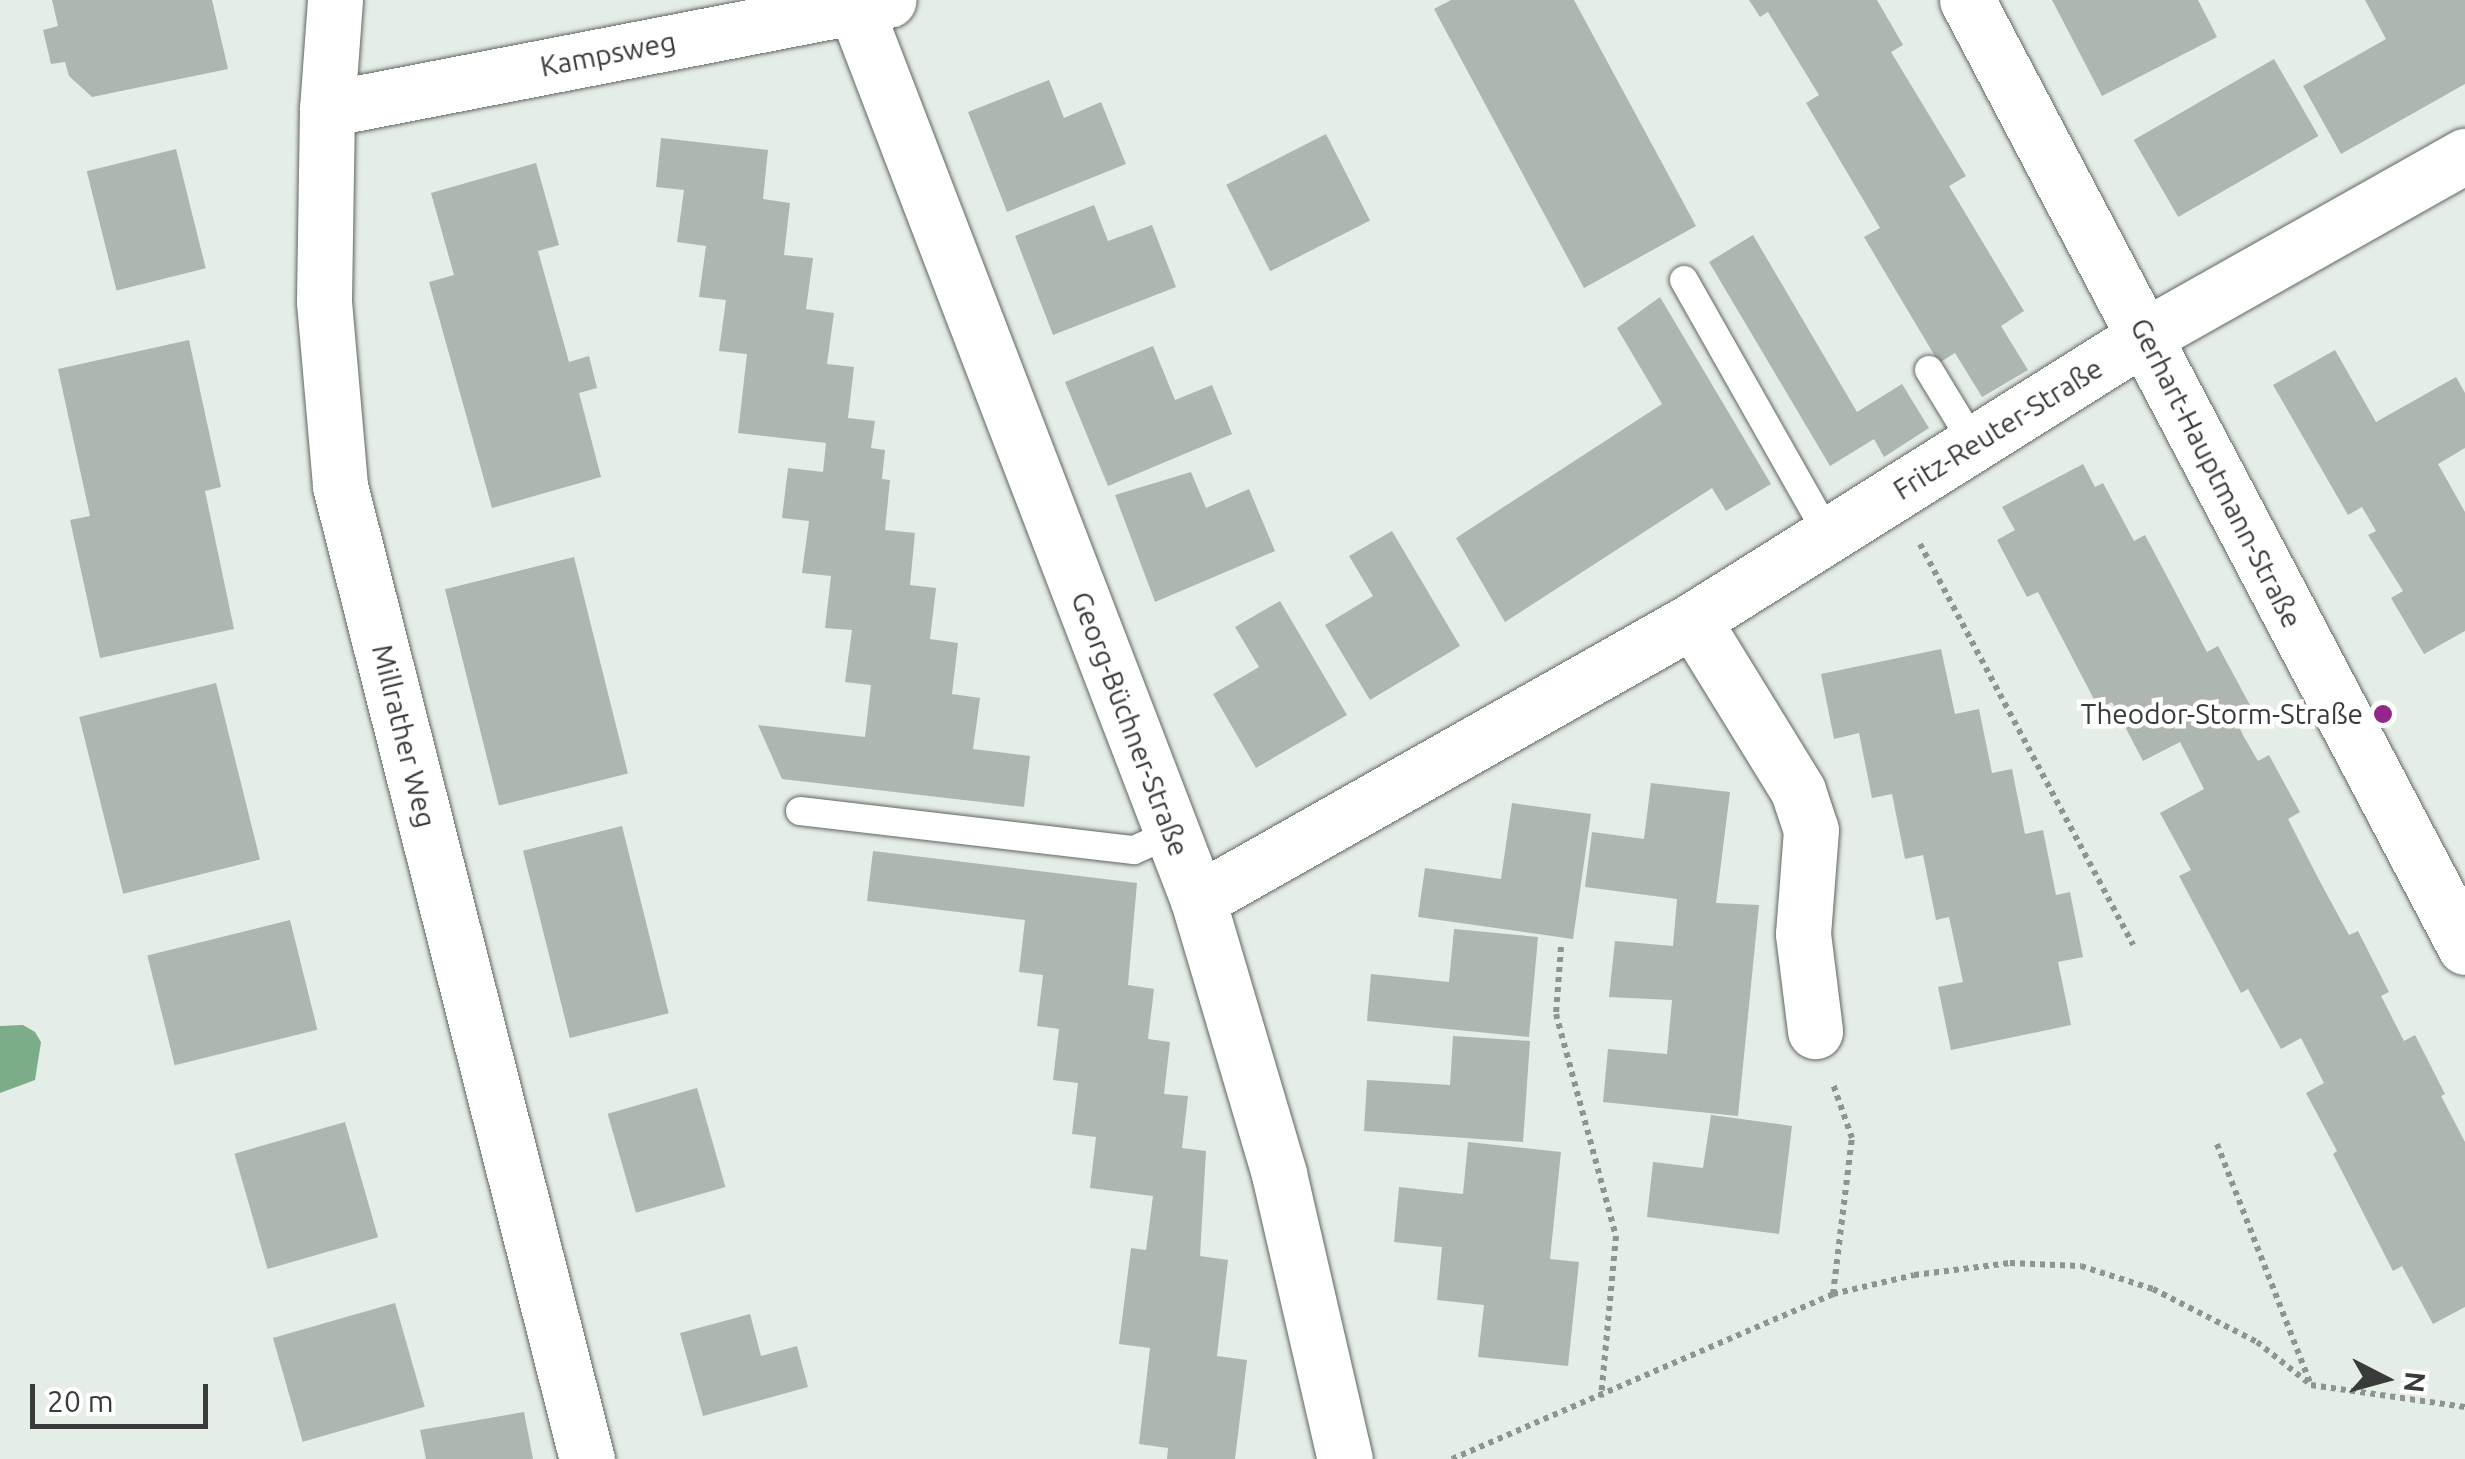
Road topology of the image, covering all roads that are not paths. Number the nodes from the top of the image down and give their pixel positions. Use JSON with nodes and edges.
{"nodes":[{"id":1,"x":335,"y":0,"type":"edge"},
{"id":2,"x":1967,"y":0,"type":"edge"},
{"id":3,"x":872,"y":4,"type":"edge"},
{"id":4,"x":768,"y":11,"type":"edge"},
{"id":5,"x":326,"y":110,"type":"junction"},
{"id":6,"x":2465,"y":156,"type":"edge"},
{"id":7,"x":1684,"y":280,"type":"dead end"},
{"id":8,"x":2144,"y":336,"type":"junction"},
{"id":9,"x":1929,"y":370,"type":"dead end"},
{"id":10,"x":1974,"y":444,"type":"junction"},
{"id":11,"x":1829,"y":536,"type":"junction"},
{"id":12,"x":1693,"y":620,"type":"junction"},
{"id":13,"x":800,"y":812,"type":"dead end"},
{"id":14,"x":1172,"y":833,"type":"junction"},
{"id":15,"x":1198,"y":900,"type":"junction"},
{"id":16,"x":2465,"y":947,"type":"edge"},
{"id":17,"x":1815,"y":1031,"type":"road end"},
{"id":18,"x":586,"y":1459,"type":"edge"},
{"id":19,"x":1345,"y":1459,"type":"edge"}],
"edges":[{"from":1,"to":5,"type":"street","name":"Millrather Weg"},
{"from":2,"to":8,"type":"street","name":"Gerhart-Hauptmann-Straße"},
{"from":3,"to":4,"type":"street","name":"Kampsweg"},
{"from":3,"to":14,"type":"street","name":"Georg-Büchner-Straße"},
{"from":4,"to":5,"type":"street","name":"Kampsweg"},
{"from":5,"to":18,"type":"street","name":"Millrather Weg"},
{"from":6,"to":8,"type":"street","name":"Fritz-Reuter-Straße"},
{"from":7,"to":11,"type":"lane"},
{"from":8,"to":10,"type":"street","name":"Fritz-Reuter-Straße"},
{"from":8,"to":16,"type":"street","name":"Gerhart-Hauptmann-Straße"},
{"from":9,"to":10,"type":"lane"},
{"from":10,"to":11,"type":"street","name":"Fritz-Reuter-Straße"},
{"from":11,"to":12,"type":"street","name":"Fritz-Reuter-Straße"},
{"from":12,"to":15,"type":"street","name":"Fritz-Reuter-Straße"},
{"from":12,"to":17,"type":"street"},
{"from":13,"to":14,"type":"lane"},
{"from":14,"to":15,"type":"street","name":"Georg-Büchner-Straße"},
{"from":15,"to":19,"type":"street","name":"Georg-Büchner-Straße"}]}
